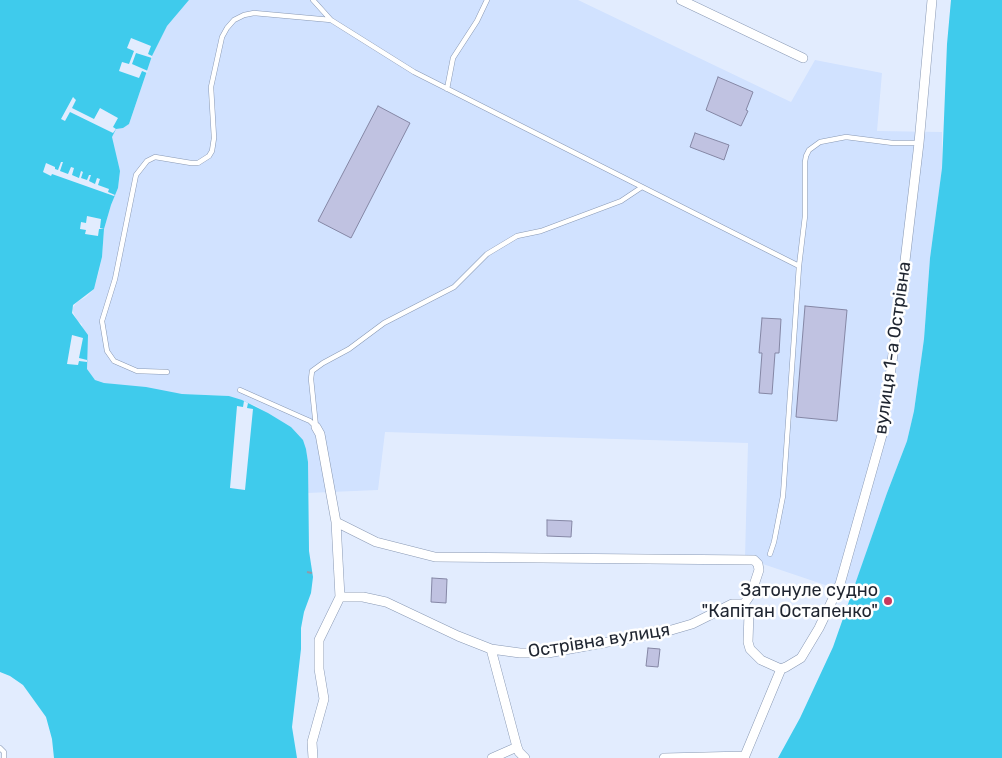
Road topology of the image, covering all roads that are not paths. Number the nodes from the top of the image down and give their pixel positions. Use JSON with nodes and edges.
{"nodes":[{"id":1,"x":313,"y":0,"type":"edge"},
{"id":2,"x":487,"y":0,"type":"edge"},
{"id":3,"x":681,"y":0,"type":"edge"},
{"id":4,"x":932,"y":0,"type":"edge"},
{"id":5,"x":331,"y":20,"type":"junction"},
{"id":6,"x":803,"y":58,"type":"dead end"},
{"id":7,"x":447,"y":88,"type":"junction"},
{"id":8,"x":919,"y":143,"type":"junction"},
{"id":9,"x":642,"y":187,"type":"junction"},
{"id":10,"x":798,"y":266,"type":"junction"},
{"id":11,"x":167,"y":372,"type":"dead end"},
{"id":12,"x":240,"y":390,"type":"dead end"},
{"id":13,"x":316,"y":427,"type":"junction"},
{"id":14,"x":336,"y":522,"type":"junction"},
{"id":15,"x":770,"y":554,"type":"dead end"},
{"id":16,"x":340,"y":597,"type":"junction"},
{"id":17,"x":744,"y":604,"type":"junction"},
{"id":18,"x":491,"y":649,"type":"junction"},
{"id":19,"x":781,"y":669,"type":"junction"},
{"id":20,"x":518,"y":747,"type":"junction"},
{"id":21,"x":0,"y":748,"type":"edge"},
{"id":22,"x":744,"y":757,"type":"edge"},
{"id":23,"x":4,"y":758,"type":"edge"},
{"id":24,"x":312,"y":758,"type":"edge"},
{"id":25,"x":492,"y":758,"type":"edge"},
{"id":26,"x":525,"y":758,"type":"edge"},
{"id":27,"x":664,"y":758,"type":"edge"}],
"edges":[{"from":1,"to":5,"type":"lane"},
{"from":2,"to":7,"type":"lane"},
{"from":3,"to":6,"type":"street"},
{"from":4,"to":8,"type":"street","name":"вулиця 1-а Острівна"},
{"from":5,"to":7,"type":"lane"},
{"from":5,"to":11,"type":"lane"},
{"from":7,"to":9,"type":"lane"},
{"from":8,"to":10,"type":"lane"},
{"from":8,"to":19,"type":"street","name":"вулиця 1-а Острівна"},
{"from":9,"to":10,"type":"lane"},
{"from":9,"to":13,"type":"lane"},
{"from":10,"to":15,"type":"lane"},
{"from":12,"to":13,"type":"lane"},
{"from":13,"to":14,"type":"street"},
{"from":14,"to":16,"type":"street"},
{"from":14,"to":17,"type":"street"},
{"from":16,"to":18,"type":"street","name":"Острівна вулиця"},
{"from":16,"to":24,"type":"street"},
{"from":17,"to":18,"type":"street","name":"Острівна вулиця"},
{"from":17,"to":19,"type":"street"},
{"from":18,"to":20,"type":"street"},
{"from":19,"to":22,"type":"street"},
{"from":20,"to":25,"type":"street"},
{"from":20,"to":26,"type":"street"},
{"from":21,"to":23,"type":"lane"},
{"from":22,"to":27,"type":"street"}]}
